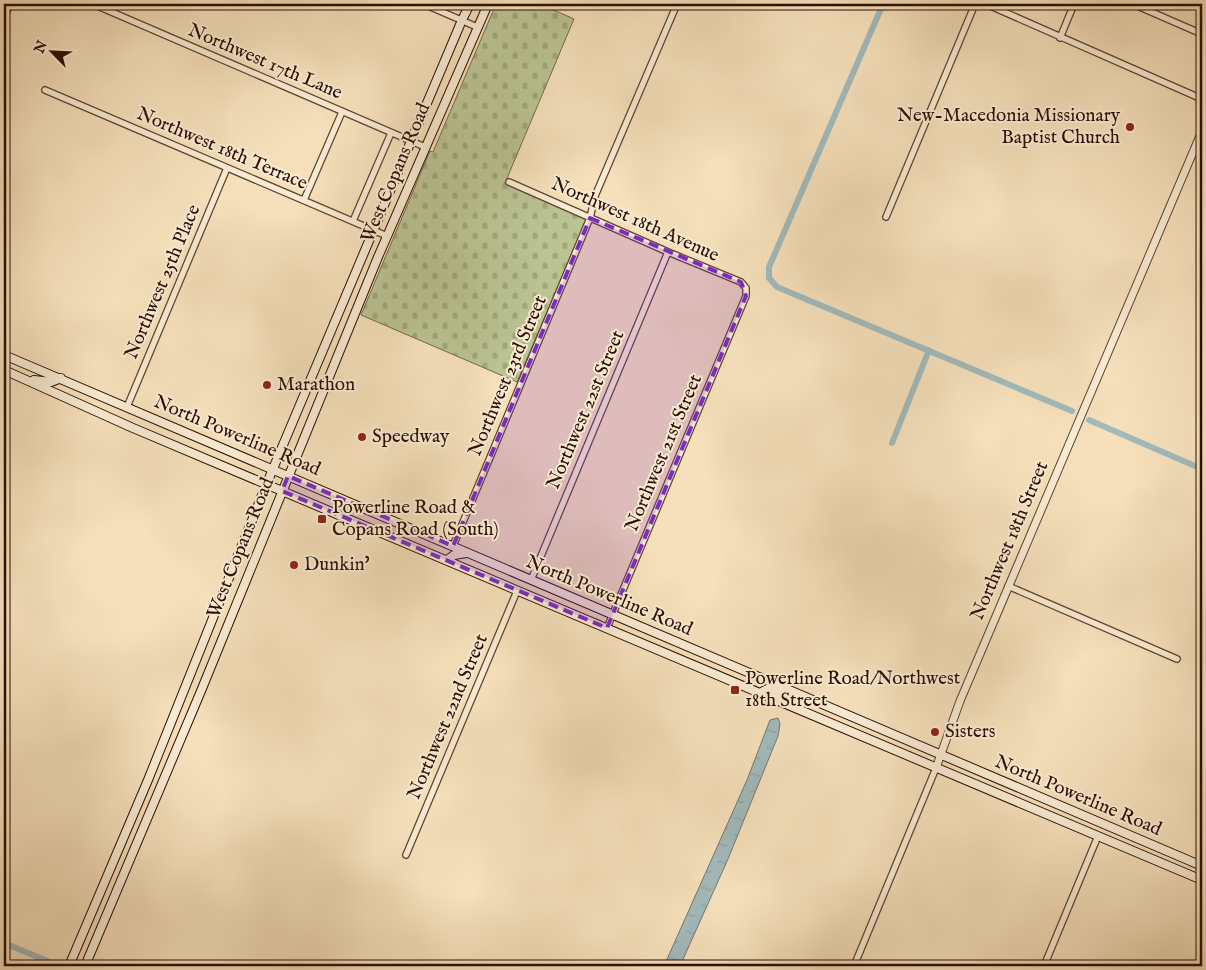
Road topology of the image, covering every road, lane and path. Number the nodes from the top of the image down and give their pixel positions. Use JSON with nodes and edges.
{"nodes":[{"id":1,"x":93,"y":4,"type":"edge"},
{"id":2,"x":424,"y":4,"type":"edge"},
{"id":3,"x":470,"y":4,"type":"edge"},
{"id":4,"x":488,"y":4,"type":"edge"},
{"id":5,"x":677,"y":4,"type":"edge"},
{"id":6,"x":975,"y":4,"type":"edge"},
{"id":7,"x":986,"y":4,"type":"edge"},
{"id":8,"x":1074,"y":4,"type":"edge"},
{"id":9,"x":1133,"y":4,"type":"edge"},
{"id":10,"x":462,"y":20,"type":"junction"},
{"id":11,"x":478,"y":27,"type":"junction"},
{"id":12,"x":1202,"y":34,"type":"edge"},
{"id":13,"x":1060,"y":38,"type":"junction"},
{"id":14,"x":45,"y":90,"type":"dead end"},
{"id":15,"x":1202,"y":99,"type":"edge"},
{"id":16,"x":342,"y":112,"type":"junction"},
{"id":17,"x":1202,"y":131,"type":"edge"},
{"id":18,"x":391,"y":133,"type":"junction"},
{"id":19,"x":411,"y":141,"type":"junction"},
{"id":20,"x":425,"y":147,"type":"junction"},
{"id":21,"x":227,"y":168,"type":"junction"},
{"id":22,"x":509,"y":182,"type":"dead end"},
{"id":23,"x":304,"y":200,"type":"junction"},
{"id":24,"x":886,"y":217,"type":"dead end"},
{"id":25,"x":590,"y":218,"type":"junction"},
{"id":26,"x":353,"y":221,"type":"junction"},
{"id":27,"x":373,"y":230,"type":"junction"},
{"id":28,"x":387,"y":236,"type":"junction"},
{"id":29,"x":668,"y":252,"type":"junction"},
{"id":30,"x":746,"y":288,"type":"joint"},
{"id":31,"x":4,"y":354,"type":"edge"},
{"id":32,"x":4,"y":370,"type":"edge"},
{"id":33,"x":60,"y":378,"type":"junction"},
{"id":34,"x":24,"y":379,"type":"junction"},
{"id":35,"x":127,"y":407,"type":"junction"},
{"id":36,"x":273,"y":468,"type":"junction"},
{"id":37,"x":288,"y":476,"type":"junction"},
{"id":38,"x":267,"y":483,"type":"junction"},
{"id":39,"x":282,"y":491,"type":"junction"},
{"id":40,"x":453,"y":546,"type":"junction"},
{"id":41,"x":468,"y":553,"type":"junction"},
{"id":42,"x":446,"y":560,"type":"junction"},
{"id":43,"x":531,"y":580,"type":"junction"},
{"id":44,"x":1008,"y":586,"type":"junction"},
{"id":45,"x":517,"y":591,"type":"junction"},
{"id":46,"x":612,"y":614,"type":"junction"},
{"id":47,"x":607,"y":628,"type":"junction"},
{"id":48,"x":1177,"y":659,"type":"dead end"},
{"id":49,"x":760,"y":693,"type":"junction"},
{"id":50,"x":812,"y":700,"type":"junction"},
{"id":51,"x":941,"y":756,"type":"junction"},
{"id":52,"x":936,"y":768,"type":"junction"},
{"id":53,"x":1104,"y":824,"type":"junction"},
{"id":54,"x":1083,"y":829,"type":"junction"},
{"id":55,"x":1121,"y":832,"type":"junction"},
{"id":56,"x":1098,"y":836,"type":"junction"},
{"id":57,"x":406,"y":855,"type":"dead end"},
{"id":58,"x":1202,"y":866,"type":"edge"},
{"id":59,"x":1202,"y":880,"type":"edge"},
{"id":60,"x":69,"y":966,"type":"edge"},
{"id":61,"x":85,"y":966,"type":"edge"},
{"id":62,"x":854,"y":966,"type":"edge"},
{"id":63,"x":1044,"y":966,"type":"edge"}],
"edges":[{"from":1,"to":16,"type":"street","name":"Northwest 17th Lane"},
{"from":2,"to":10,"type":"street"},
{"from":3,"to":10,"type":"main road","name":"West Copans Road"},
{"from":4,"to":11,"type":"main road","name":"West Copans Road"},
{"from":5,"to":25,"type":"street","name":"Northwest 23rd Street"},
{"from":6,"to":24,"type":"street"},
{"from":7,"to":13,"type":"street"},
{"from":8,"to":13,"type":"street"},
{"from":9,"to":12,"type":"street"},
{"from":10,"to":11,"type":"street"},
{"from":10,"to":19,"type":"main road","name":"West Copans Road"},
{"from":11,"to":20,"type":"main road","name":"West Copans Road"},
{"from":13,"to":15,"type":"street"},
{"from":14,"to":21,"type":"street","name":"Northwest 18th Terrace"},
{"from":16,"to":18,"type":"street","name":"Northwest 17th Lane"},
{"from":16,"to":23,"type":"street"},
{"from":17,"to":44,"type":"street","name":"Northwest 18th Street"},
{"from":18,"to":19,"type":"street","name":"Northwest 17th Lane"},
{"from":18,"to":26,"type":"street"},
{"from":19,"to":20,"type":"street","name":"Northwest 17th Lane"},
{"from":19,"to":27,"type":"main road","name":"West Copans Road"},
{"from":20,"to":28,"type":"main road","name":"West Copans Road"},
{"from":21,"to":23,"type":"street","name":"Northwest 18th Terrace"},
{"from":21,"to":35,"type":"street","name":"Northwest 25th Place"},
{"from":22,"to":25,"type":"street","name":"Northwest 18th Avenue"},
{"from":23,"to":26,"type":"street","name":"Northwest 18th Terrace"},
{"from":25,"to":29,"type":"street","name":"Northwest 18th Avenue"},
{"from":25,"to":40,"type":"street","name":"Northwest 23rd Street"},
{"from":26,"to":27,"type":"street","name":"Northwest 18th Terrace"},
{"from":27,"to":28,"type":"street","name":"Northwest 18th Terrace"},
{"from":27,"to":36,"type":"main road","name":"West Copans Road"},
{"from":28,"to":37,"type":"main road","name":"West Copans Road"},
{"from":29,"to":30,"type":"street","name":"Northwest 18th Avenue"},
{"from":29,"to":43,"type":"street","name":"Northwest 22st Street"},
{"from":30,"to":46,"type":"street","name":"Northwest 21st Street"},
{"from":31,"to":33,"type":"main road","name":"North Powerline Road"},
{"from":32,"to":34,"type":"main road","name":"North Powerline Road"},
{"from":33,"to":34,"type":"main road"},
{"from":33,"to":35,"type":"main road","name":"North Powerline Road"},
{"from":34,"to":38,"type":"main road","name":"North Powerline Road"},
{"from":35,"to":36,"type":"main road","name":"North Powerline Road"},
{"from":36,"to":37,"type":"main road","name":"North Powerline Road"},
{"from":36,"to":38,"type":"main road","name":"West Copans Road"},
{"from":37,"to":39,"type":"main road","name":"West Copans Road"},
{"from":37,"to":40,"type":"main road","name":"North Powerline Road"},
{"from":38,"to":39,"type":"main road","name":"North Powerline Road"},
{"from":38,"to":60,"type":"main road","name":"West Copans Road"},
{"from":39,"to":42,"type":"main road","name":"North Powerline Road"},
{"from":39,"to":61,"type":"main road","name":"West Copans Road"},
{"from":40,"to":41,"type":"main road","name":"North Powerline Road"},
{"from":41,"to":42,"type":"main road"},
{"from":41,"to":43,"type":"main road","name":"North Powerline Road"},
{"from":42,"to":45,"type":"main road","name":"North Powerline Road"},
{"from":43,"to":46,"type":"main road","name":"North Powerline Road"},
{"from":44,"to":48,"type":"street"},
{"from":44,"to":51,"type":"street","name":"Northwest 18th Street"},
{"from":45,"to":47,"type":"main road","name":"North Powerline Road"},
{"from":45,"to":57,"type":"street","name":"Northwest 22nd Street"},
{"from":46,"to":47,"type":"street","name":"Northwest 21st Street"},
{"from":46,"to":50,"type":"main road","name":"North Powerline Road"},
{"from":47,"to":49,"type":"main road","name":"North Powerline Road"},
{"from":49,"to":50,"type":"main road"},
{"from":49,"to":52,"type":"main road","name":"North Powerline Road"},
{"from":50,"to":51,"type":"main road","name":"North Powerline Road"},
{"from":51,"to":52,"type":"street","name":"Northwest 18th Street"},
{"from":51,"to":53,"type":"main road","name":"North Powerline Road"},
{"from":52,"to":54,"type":"main road","name":"North Powerline Road"},
{"from":52,"to":62,"type":"street","name":"Northwest 18th Street"},
{"from":53,"to":54,"type":"main road"},
{"from":53,"to":55,"type":"main road","name":"North Powerline Road"},
{"from":54,"to":56,"type":"main road","name":"North Powerline Road"},
{"from":55,"to":56,"type":"main road"},
{"from":55,"to":58,"type":"main road","name":"North Powerline Road"},
{"from":56,"to":59,"type":"main road","name":"North Powerline Road"},
{"from":56,"to":63,"type":"street"}]}
